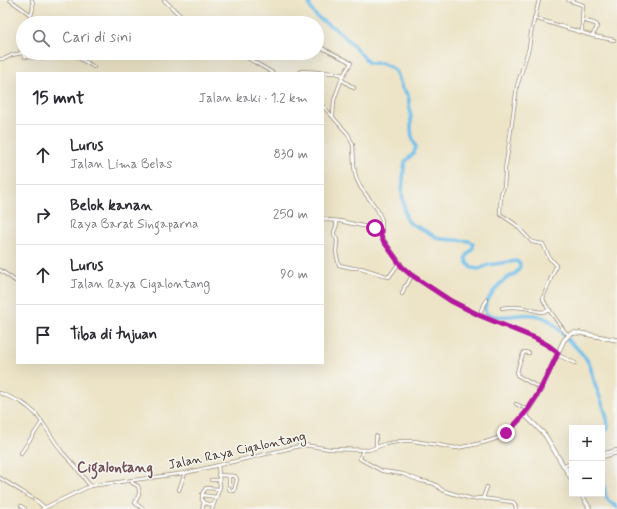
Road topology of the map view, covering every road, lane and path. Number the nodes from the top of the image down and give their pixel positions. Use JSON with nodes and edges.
{"nodes":[{"id":1,"x":10,"y":0,"type":"edge"},
{"id":2,"x":32,"y":0,"type":"edge"},
{"id":3,"x":164,"y":0,"type":"edge"},
{"id":4,"x":539,"y":0,"type":"edge"},
{"id":5,"x":568,"y":0,"type":"edge"},
{"id":6,"x":31,"y":15,"type":"joint"},
{"id":7,"x":181,"y":16,"type":"edge"},
{"id":8,"x":534,"y":18,"type":"junction"},
{"id":9,"x":582,"y":20,"type":"junction"},
{"id":10,"x":582,"y":32,"type":"junction"},
{"id":11,"x":592,"y":36,"type":"junction"},
{"id":12,"x":614,"y":40,"type":"dead end"},
{"id":13,"x":324,"y":49,"type":"edge"},
{"id":14,"x":16,"y":54,"type":"edge"},
{"id":15,"x":0,"y":59,"type":"edge"},
{"id":16,"x":82,"y":60,"type":"edge"},
{"id":17,"x":251,"y":60,"type":"edge"},
{"id":18,"x":94,"y":67,"type":"dead end"},
{"id":19,"x":301,"y":71,"type":"dead end"},
{"id":20,"x":270,"y":72,"type":"edge"},
{"id":21,"x":318,"y":72,"type":"edge"},
{"id":22,"x":324,"y":72,"type":"edge"},
{"id":23,"x":342,"y":78,"type":"junction"},
{"id":24,"x":354,"y":88,"type":"dead end"},
{"id":25,"x":324,"y":107,"type":"edge"},
{"id":26,"x":332,"y":117,"type":"junction"},
{"id":27,"x":324,"y":218,"type":"edge"},
{"id":28,"x":336,"y":221,"type":"junction"},
{"id":29,"x":381,"y":230,"type":"junction"},
{"id":30,"x":399,"y":263,"type":"junction"},
{"id":31,"x":0,"y":270,"type":"edge"},
{"id":32,"x":412,"y":275,"type":"junction"},
{"id":33,"x":16,"y":281,"type":"edge"},
{"id":34,"x":402,"y":294,"type":"dead end"},
{"id":35,"x":487,"y":300,"type":"dead end"},
{"id":36,"x":502,"y":308,"type":"dead end"},
{"id":37,"x":550,"y":310,"type":"junction"},
{"id":38,"x":481,"y":316,"type":"junction"},
{"id":39,"x":570,"y":335,"type":"junction"},
{"id":40,"x":617,"y":339,"type":"edge"},
{"id":41,"x":529,"y":353,"type":"dead end"},
{"id":42,"x":557,"y":354,"type":"junction"},
{"id":43,"x":575,"y":363,"type":"dead end"},
{"id":44,"x":541,"y":389,"type":"junction"},
{"id":45,"x":0,"y":393,"type":"edge"},
{"id":46,"x":516,"y":404,"type":"dead end"},
{"id":47,"x":528,"y":410,"type":"junction"},
{"id":48,"x":524,"y":415,"type":"junction"},
{"id":49,"x":42,"y":422,"type":"junction"},
{"id":50,"x":376,"y":436,"type":"dead end"},
{"id":51,"x":374,"y":449,"type":"junction"},
{"id":52,"x":363,"y":450,"type":"junction"},
{"id":53,"x":617,"y":451,"type":"edge"},
{"id":54,"x":21,"y":453,"type":"dead end"},
{"id":55,"x":605,"y":455,"type":"edge"},
{"id":56,"x":569,"y":464,"type":"edge"},
{"id":57,"x":218,"y":465,"type":"junction"},
{"id":58,"x":564,"y":467,"type":"junction"},
{"id":59,"x":569,"y":467,"type":"edge"},
{"id":60,"x":185,"y":473,"type":"junction"},
{"id":61,"x":218,"y":475,"type":"junction"},
{"id":62,"x":569,"y":475,"type":"edge"},
{"id":63,"x":229,"y":476,"type":"junction"},
{"id":64,"x":0,"y":478,"type":"edge"},
{"id":65,"x":132,"y":480,"type":"junction"},
{"id":66,"x":211,"y":480,"type":"dead end"},
{"id":67,"x":219,"y":480,"type":"junction"},
{"id":68,"x":90,"y":486,"type":"junction"},
{"id":69,"x":487,"y":487,"type":"dead end"},
{"id":70,"x":219,"y":489,"type":"junction"},
{"id":71,"x":179,"y":490,"type":"dead end"},
{"id":72,"x":202,"y":495,"type":"junction"},
{"id":73,"x":216,"y":497,"type":"junction"},
{"id":74,"x":583,"y":497,"type":"edge"},
{"id":75,"x":483,"y":498,"type":"junction"},
{"id":76,"x":204,"y":503,"type":"junction"},
{"id":77,"x":214,"y":504,"type":"junction"},
{"id":78,"x":21,"y":506,"type":"dead end"},
{"id":79,"x":44,"y":508,"type":"edge"},
{"id":80,"x":25,"y":509,"type":"edge"},
{"id":81,"x":143,"y":509,"type":"edge"},
{"id":82,"x":202,"y":509,"type":"edge"},
{"id":83,"x":212,"y":509,"type":"edge"},
{"id":84,"x":516,"y":509,"type":"edge"},
{"id":85,"x":590,"y":509,"type":"edge"}],
"edges":[{"from":1,"to":6,"type":"street"},
{"from":2,"to":6,"type":"street"},
{"from":3,"to":7,"type":"street"},
{"from":4,"to":8,"type":"street"},
{"from":5,"to":9,"type":"street"},
{"from":8,"to":10,"type":"street"},
{"from":8,"to":37,"type":"street"},
{"from":9,"to":10,"type":"street"},
{"from":9,"to":11,"type":"street"},
{"from":10,"to":11,"type":"street"},
{"from":11,"to":12,"type":"street"},
{"from":13,"to":23,"type":"street"},
{"from":14,"to":15,"type":"street"},
{"from":16,"to":18,"type":"street"},
{"from":17,"to":20,"type":"street"},
{"from":19,"to":21,"type":"street"},
{"from":22,"to":23,"type":"street"},
{"from":23,"to":24,"type":"street"},
{"from":23,"to":26,"type":"street"},
{"from":25,"to":26,"type":"street"},
{"from":26,"to":29,"type":"street"},
{"from":27,"to":28,"type":"street"},
{"from":28,"to":29,"type":"street"},
{"from":28,"to":30,"type":"street"},
{"from":29,"to":30,"type":"street"},
{"from":30,"to":32,"type":"street"},
{"from":31,"to":33,"type":"street"},
{"from":32,"to":34,"type":"street"},
{"from":32,"to":38,"type":"street"},
{"from":35,"to":38,"type":"street"},
{"from":36,"to":37,"type":"street"},
{"from":37,"to":39,"type":"street"},
{"from":38,"to":42,"type":"street"},
{"from":39,"to":40,"type":"main road"},
{"from":39,"to":42,"type":"main road"},
{"from":41,"to":44,"type":"street"},
{"from":42,"to":43,"type":"street"},
{"from":42,"to":44,"type":"main road"},
{"from":44,"to":47,"type":"main road"},
{"from":45,"to":49,"type":"street"},
{"from":46,"to":47,"type":"street"},
{"from":47,"to":48,"type":"main road"},
{"from":48,"to":51,"type":"street","name":"Jalan Raya Cigalontang"},
{"from":48,"to":58,"type":"main road"},
{"from":49,"to":54,"type":"street"},
{"from":49,"to":68,"type":"street"},
{"from":50,"to":51,"type":"street"},
{"from":51,"to":52,"type":"street","name":"Jalan Raya Cigalontang"},
{"from":52,"to":57,"type":"street","name":"Jalan Raya Cigalontang"},
{"from":52,"to":75,"type":"street"},
{"from":53,"to":55,"type":"street"},
{"from":56,"to":58,"type":"street"},
{"from":57,"to":60,"type":"street","name":"Jalan Raya Cigalontang"},
{"from":57,"to":61,"type":"street"},
{"from":58,"to":59,"type":"street"},
{"from":58,"to":62,"type":"main road"},
{"from":60,"to":65,"type":"street","name":"Jalan Raya Cigalontang"},
{"from":60,"to":71,"type":"street"},
{"from":61,"to":63,"type":"street"},
{"from":61,"to":67,"type":"street"},
{"from":63,"to":63,"type":"street"},
{"from":64,"to":79,"type":"street"},
{"from":65,"to":68,"type":"street","name":"Jalan Raya Cigalontang"},
{"from":65,"to":81,"type":"street"},
{"from":66,"to":67,"type":"street"},
{"from":67,"to":70,"type":"street"},
{"from":68,"to":79,"type":"street","name":"Jalan Raya Cigalontang"},
{"from":69,"to":75,"type":"street"},
{"from":70,"to":72,"type":"street"},
{"from":70,"to":73,"type":"street"},
{"from":72,"to":73,"type":"street"},
{"from":72,"to":76,"type":"street"},
{"from":73,"to":77,"type":"street"},
{"from":74,"to":85,"type":"main road"},
{"from":75,"to":84,"type":"street"},
{"from":76,"to":77,"type":"street"},
{"from":76,"to":82,"type":"street"},
{"from":77,"to":83,"type":"street"},
{"from":78,"to":80,"type":"street"}]}
